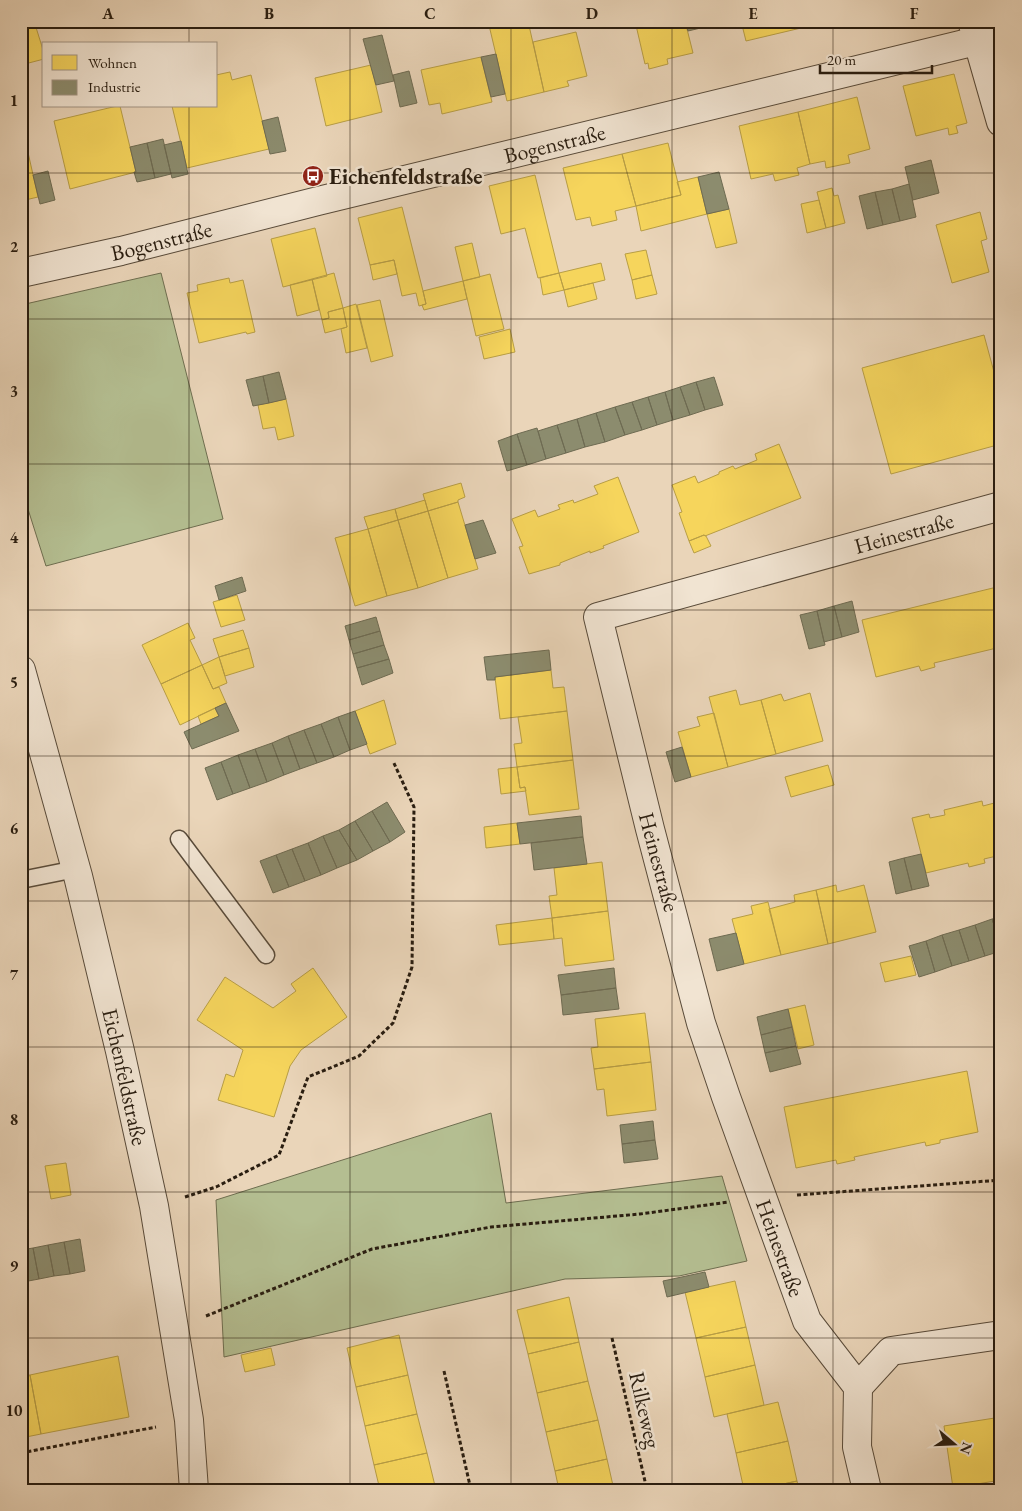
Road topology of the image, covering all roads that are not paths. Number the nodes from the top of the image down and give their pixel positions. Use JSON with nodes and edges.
{"nodes":[{"id":1,"x":983,"y":32,"type":"edge"},
{"id":2,"x":1001,"y":122,"type":"edge"},
{"id":3,"x":21,"y":273,"type":"edge"},
{"id":4,"x":1001,"y":506,"type":"edge"},
{"id":5,"x":21,"y":670,"type":"edge"},
{"id":6,"x":179,"y":839,"type":"dead end"},
{"id":7,"x":76,"y":869,"type":"junction"},
{"id":8,"x":21,"y":880,"type":"edge"},
{"id":9,"x":266,"y":955,"type":"dead end"},
{"id":10,"x":1001,"y":1335,"type":"edge"},
{"id":11,"x":858,"y":1387,"type":"junction"},
{"id":12,"x":194,"y":1490,"type":"edge"},
{"id":13,"x":867,"y":1490,"type":"edge"}],
"edges":[{"from":1,"to":2,"type":"street"},
{"from":1,"to":3,"type":"street","name":"Bogenstraße"},
{"from":4,"to":11,"type":"street","name":"Heinestraße"},
{"from":5,"to":7,"type":"street","name":"Eichenfeldstraße"},
{"from":6,"to":9,"type":"lane"},
{"from":7,"to":8,"type":"lane"},
{"from":7,"to":12,"type":"street","name":"Eichenfeldstraße"},
{"from":10,"to":11,"type":"street"},
{"from":11,"to":13,"type":"street"}]}
